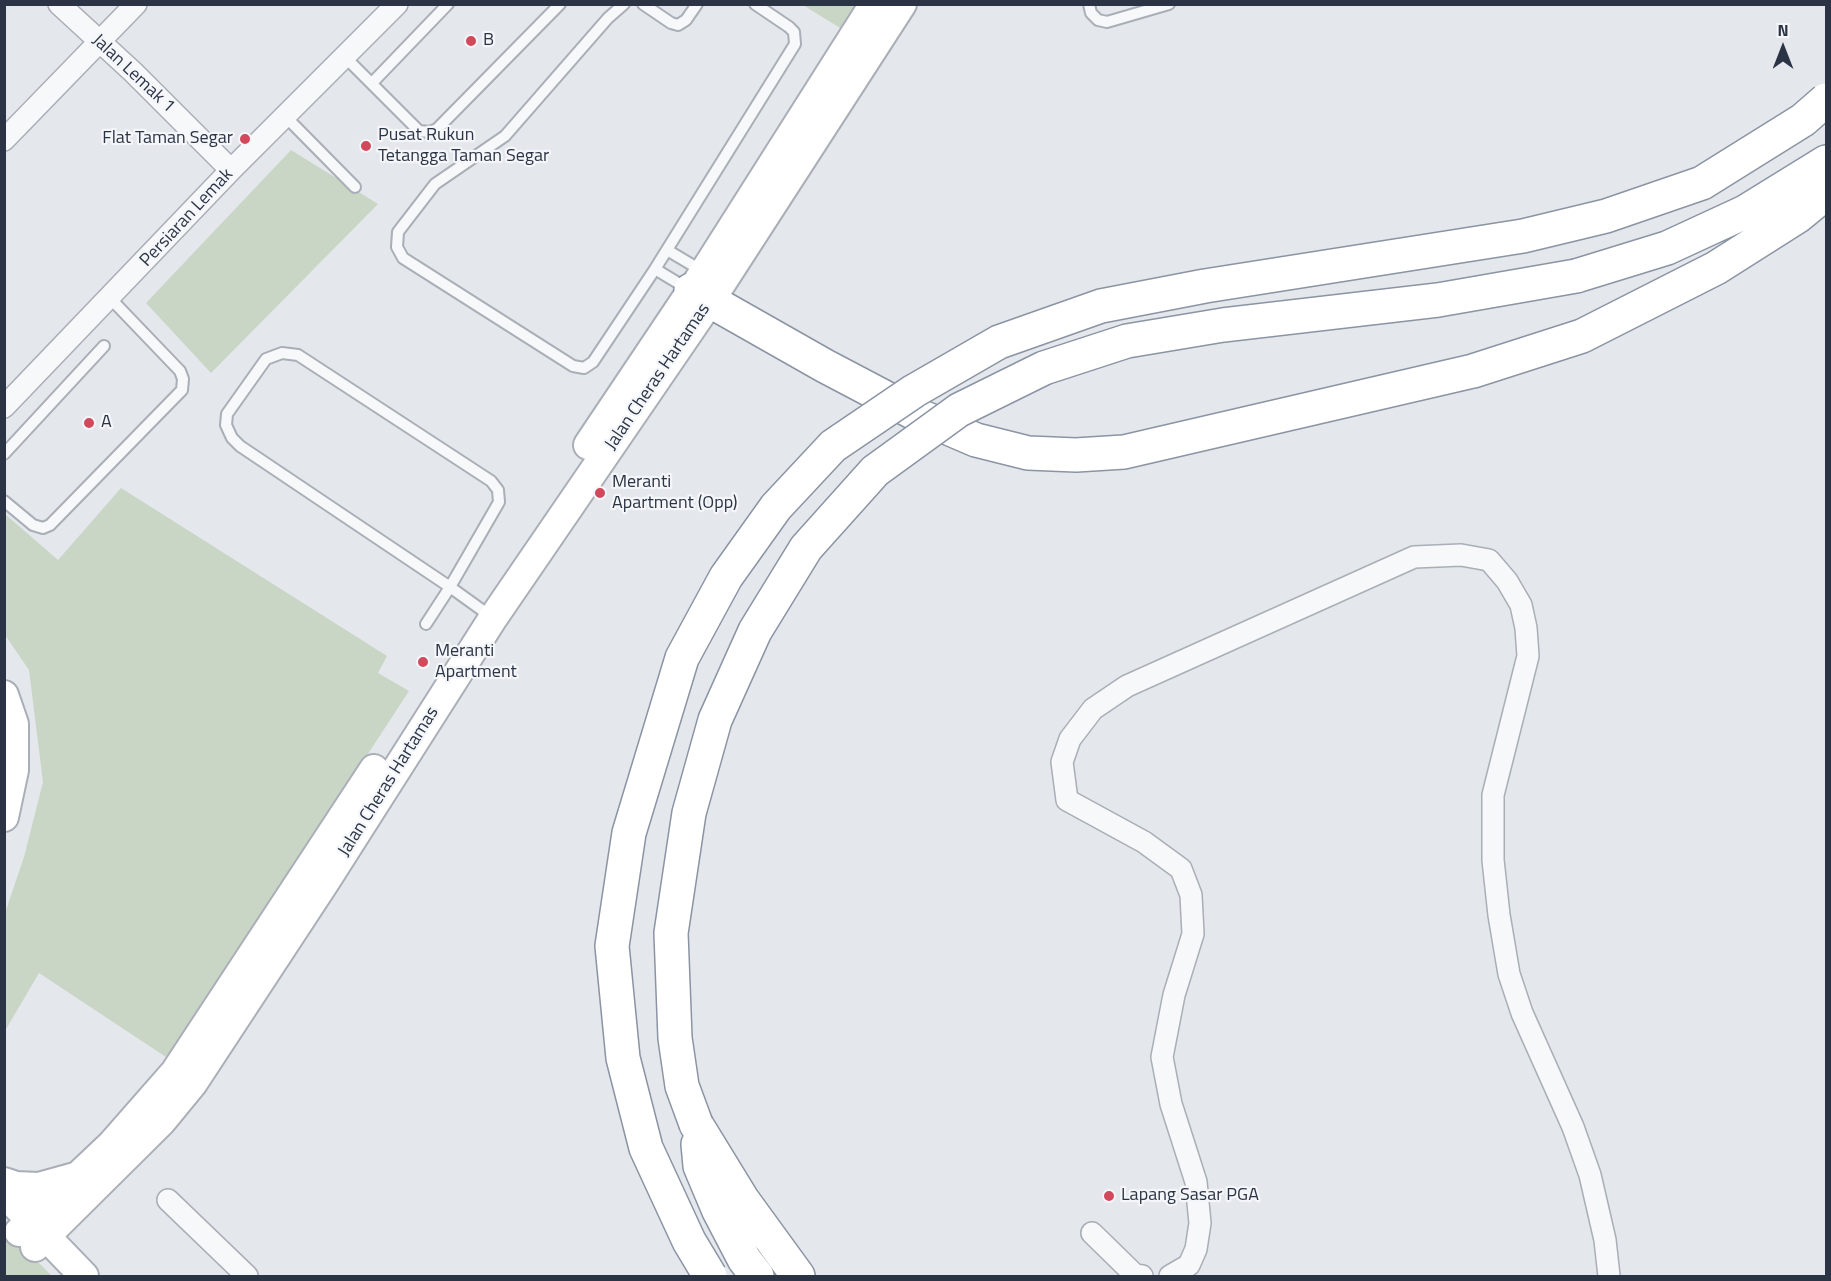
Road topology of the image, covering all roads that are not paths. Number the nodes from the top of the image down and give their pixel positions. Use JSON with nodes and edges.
{"nodes":[{"id":1,"x":59,"y":4,"type":"edge"},
{"id":2,"x":136,"y":4,"type":"edge"},
{"id":3,"x":397,"y":4,"type":"edge"},
{"id":4,"x":448,"y":4,"type":"edge"},
{"id":5,"x":560,"y":4,"type":"edge"},
{"id":6,"x":624,"y":4,"type":"edge"},
{"id":7,"x":643,"y":4,"type":"edge"},
{"id":8,"x":698,"y":4,"type":"edge"},
{"id":9,"x":754,"y":4,"type":"edge"},
{"id":10,"x":874,"y":4,"type":"edge"},
{"id":11,"x":902,"y":4,"type":"edge"},
{"id":12,"x":1089,"y":4,"type":"edge"},
{"id":13,"x":1169,"y":4,"type":"edge"},
{"id":14,"x":99,"y":42,"type":"junction"},
{"id":15,"x":345,"y":57,"type":"junction"},
{"id":16,"x":372,"y":83,"type":"junction"},
{"id":17,"x":1827,"y":100,"type":"edge"},
{"id":18,"x":285,"y":116,"type":"junction"},
{"id":19,"x":4,"y":140,"type":"edge"},
{"id":20,"x":1827,"y":162,"type":"edge"},
{"id":21,"x":231,"y":170,"type":"junction"},
{"id":22,"x":355,"y":187,"type":"dead end"},
{"id":23,"x":1827,"y":193,"type":"edge"},
{"id":24,"x":667,"y":250,"type":"junction"},
{"id":25,"x":655,"y":269,"type":"junction"},
{"id":26,"x":707,"y":286,"type":"junction"},
{"id":27,"x":110,"y":298,"type":"junction"},
{"id":28,"x":104,"y":346,"type":"dead end"},
{"id":29,"x":4,"y":407,"type":"edge"},
{"id":30,"x":4,"y":454,"type":"edge"},
{"id":31,"x":4,"y":501,"type":"edge"},
{"id":32,"x":450,"y":587,"type":"junction"},
{"id":33,"x":486,"y":613,"type":"junction"},
{"id":34,"x":426,"y":624,"type":"dead end"},
{"id":35,"x":4,"y":695,"type":"edge"},
{"id":36,"x":4,"y":817,"type":"edge"},
{"id":37,"x":696,"y":1124,"type":"junction"},
{"id":38,"x":117,"y":1152,"type":"junction"},
{"id":39,"x":77,"y":1177,"type":"junction"},
{"id":40,"x":4,"y":1182,"type":"edge"},
{"id":41,"x":4,"y":1193,"type":"edge"},
{"id":42,"x":168,"y":1200,"type":"dead end"},
{"id":43,"x":27,"y":1231,"type":"edge"},
{"id":44,"x":1092,"y":1233,"type":"dead end"},
{"id":45,"x":62,"y":1276,"type":"edge"},
{"id":46,"x":84,"y":1276,"type":"edge"},
{"id":47,"x":247,"y":1276,"type":"edge"},
{"id":48,"x":710,"y":1276,"type":"edge"},
{"id":49,"x":758,"y":1276,"type":"edge"},
{"id":50,"x":798,"y":1276,"type":"edge"},
{"id":51,"x":1142,"y":1276,"type":"edge"},
{"id":52,"x":1170,"y":1276,"type":"edge"},
{"id":53,"x":1609,"y":1276,"type":"edge"}],
"edges":[{"from":1,"to":14,"type":"street","name":"Jalan Lemak 1"},
{"from":2,"to":14,"type":"street"},
{"from":3,"to":15,"type":"street","name":"Persiaran Lemak"},
{"from":4,"to":16,"type":"lane"},
{"from":5,"to":16,"type":"lane"},
{"from":6,"to":25,"type":"lane"},
{"from":7,"to":8,"type":"lane"},
{"from":9,"to":24,"type":"lane"},
{"from":10,"to":26,"type":"street","name":"Jalan Cheras Hartamas"},
{"from":11,"to":26,"type":"street","name":"Jalan Cheras Hartamas"},
{"from":12,"to":13,"type":"lane"},
{"from":14,"to":19,"type":"street"},
{"from":14,"to":21,"type":"street","name":"Jalan Lemak 1"},
{"from":15,"to":16,"type":"lane"},
{"from":15,"to":18,"type":"street","name":"Persiaran Lemak"},
{"from":17,"to":48,"type":"highway","bridge":true},
{"from":18,"to":21,"type":"street","name":"Persiaran Lemak"},
{"from":18,"to":22,"type":"lane"},
{"from":20,"to":37,"type":"highway","bridge":true},
{"from":21,"to":27,"type":"street","name":"Persiaran Lemak"},
{"from":23,"to":26,"type":"highway"},
{"from":24,"to":25,"type":"lane"},
{"from":24,"to":26,"type":"lane"},
{"from":25,"to":26,"type":"lane"},
{"from":26,"to":33,"type":"street","name":"Jalan Cheras Hartamas"},
{"from":27,"to":29,"type":"street","name":"Persiaran Lemak"},
{"from":27,"to":31,"type":"lane"},
{"from":28,"to":30,"type":"lane"},
{"from":32,"to":32,"type":"lane"},
{"from":32,"to":33,"type":"lane"},
{"from":32,"to":34,"type":"lane"},
{"from":33,"to":38,"type":"street","name":"Jalan Cheras Hartamas"},
{"from":35,"to":36,"type":"street"},
{"from":37,"to":49,"type":"highway"},
{"from":37,"to":50,"type":"highway"},
{"from":38,"to":39,"type":"street","name":"Jalan Cheras Hartamas"},
{"from":38,"to":43,"type":"street","name":"Jalan Cheras Hartamas"},
{"from":39,"to":40,"type":"street"},
{"from":39,"to":43,"type":"street","name":"Jalan Cheras Hartamas"},
{"from":41,"to":43,"type":"street"},
{"from":42,"to":47,"type":"street"},
{"from":43,"to":45,"type":"street"},
{"from":43,"to":46,"type":"street"},
{"from":44,"to":51,"type":"street"},
{"from":52,"to":53,"type":"street"}]}
